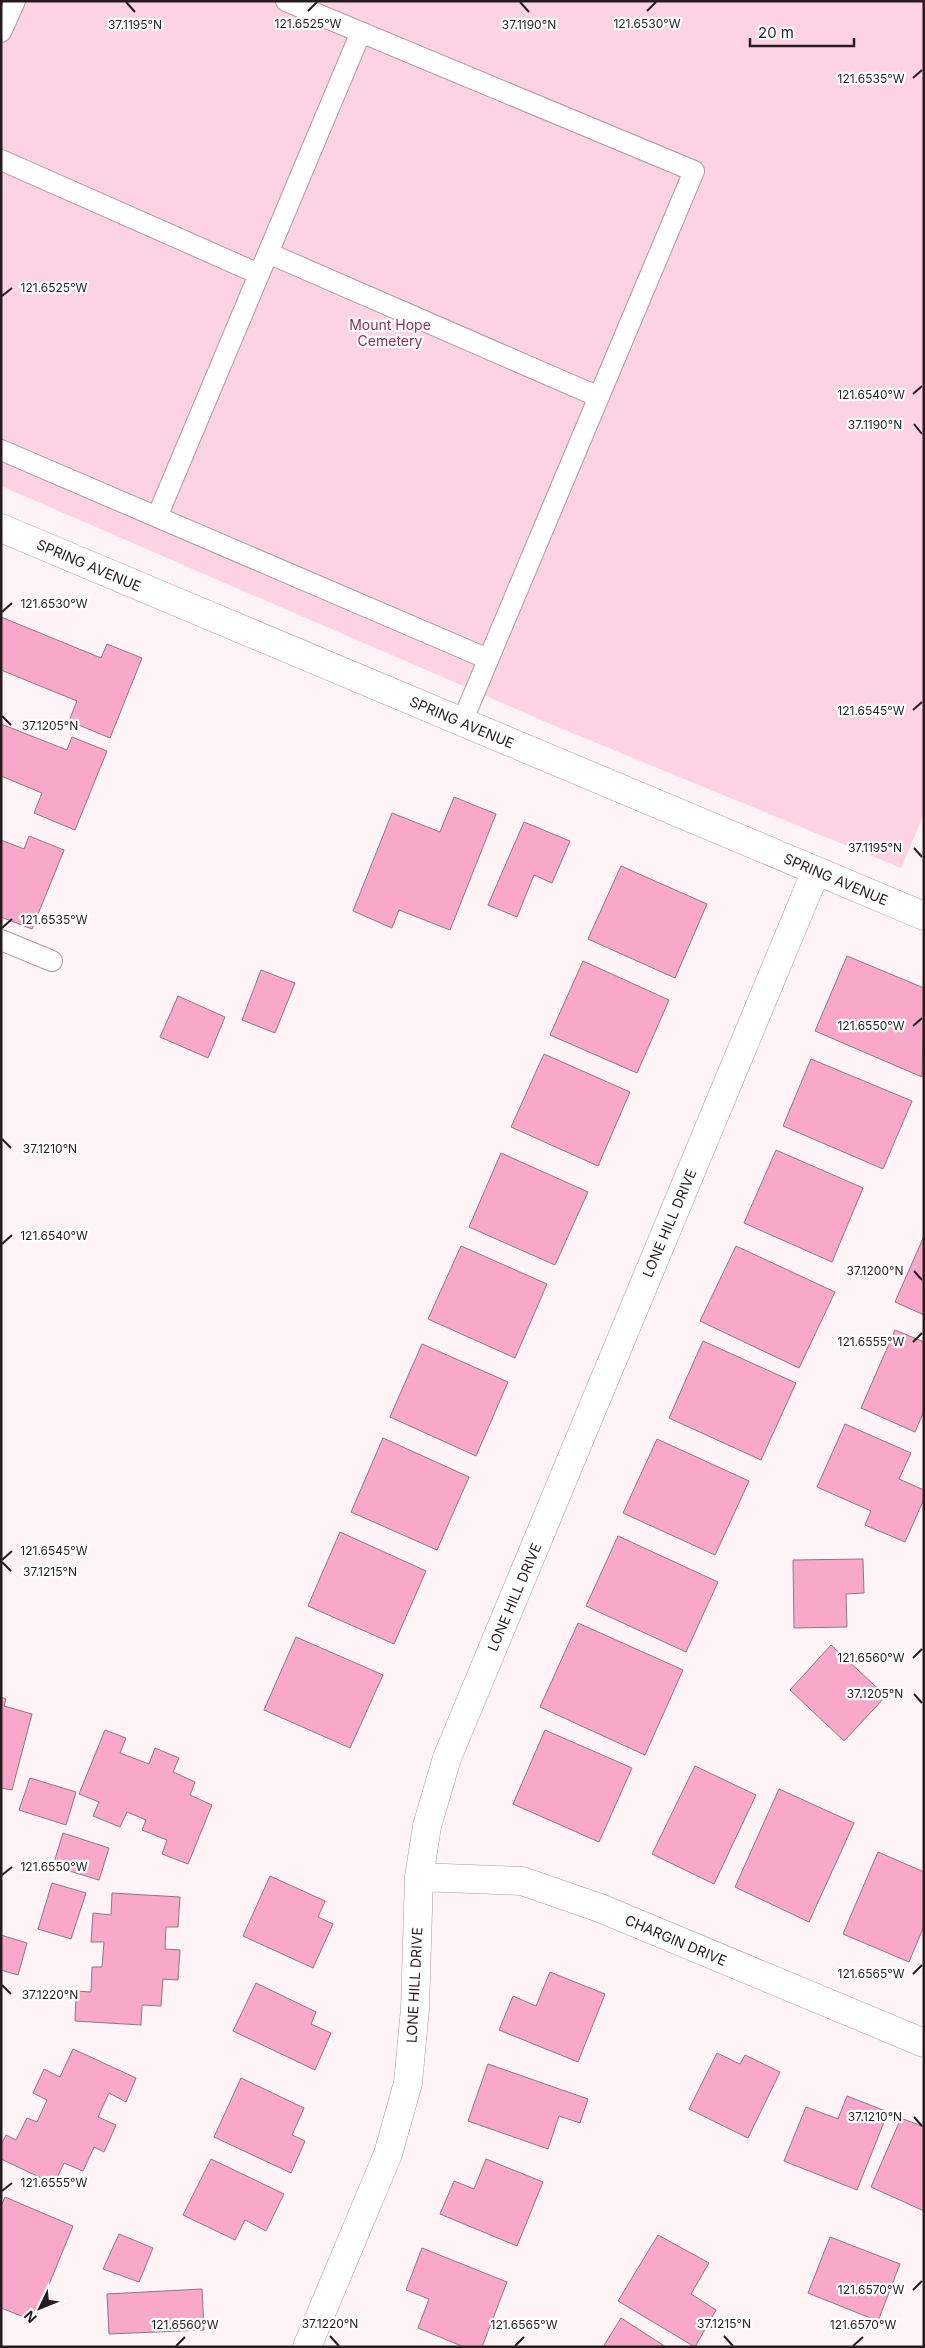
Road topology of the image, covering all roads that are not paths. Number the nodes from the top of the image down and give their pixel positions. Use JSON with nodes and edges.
{"nodes":[{"id":1,"x":15,"y":1,"type":"edge"},
{"id":2,"x":286,"y":1,"type":"edge"},
{"id":3,"x":1,"y":32,"type":"edge"},
{"id":4,"x":360,"y":32,"type":"junction"},
{"id":5,"x":1,"y":160,"type":"edge"},
{"id":6,"x":268,"y":253,"type":"junction"},
{"id":7,"x":259,"y":274,"type":"junction"},
{"id":8,"x":599,"y":397,"type":"junction"},
{"id":9,"x":1,"y":450,"type":"edge"},
{"id":10,"x":157,"y":517,"type":"junction"},
{"id":11,"x":1,"y":528,"type":"edge"},
{"id":12,"x":488,"y":658,"type":"junction"},
{"id":13,"x":462,"y":722,"type":"junction"},
{"id":14,"x":816,"y":871,"type":"junction"},
{"id":15,"x":924,"y":916,"type":"edge"},
{"id":16,"x":1,"y":940,"type":"edge"},
{"id":17,"x":52,"y":961,"type":"dead end"},
{"id":18,"x":419,"y":1876,"type":"junction"},
{"id":19,"x":924,"y":2043,"type":"edge"},
{"id":20,"x":307,"y":2347,"type":"edge"}],
"edges":[{"from":1,"to":3,"type":"lane"},
{"from":2,"to":4,"type":"lane"},
{"from":4,"to":6,"type":"lane"},
{"from":4,"to":8,"type":"lane"},
{"from":5,"to":7,"type":"lane"},
{"from":6,"to":7,"type":"lane"},
{"from":6,"to":8,"type":"lane"},
{"from":7,"to":10,"type":"lane"},
{"from":8,"to":12,"type":"lane"},
{"from":9,"to":10,"type":"lane"},
{"from":10,"to":12,"type":"lane"},
{"from":11,"to":13,"type":"street","name":"SPRING AVENUE"},
{"from":12,"to":13,"type":"lane"},
{"from":13,"to":14,"type":"street","name":"SPRING AVENUE"},
{"from":14,"to":15,"type":"street","name":"SPRING AVENUE"},
{"from":14,"to":18,"type":"street","name":"LONE HILL DRIVE"},
{"from":16,"to":17,"type":"lane"},
{"from":18,"to":19,"type":"street","name":"CHARGIN DRIVE"},
{"from":18,"to":20,"type":"street","name":"LONE HILL DRIVE"}]}
